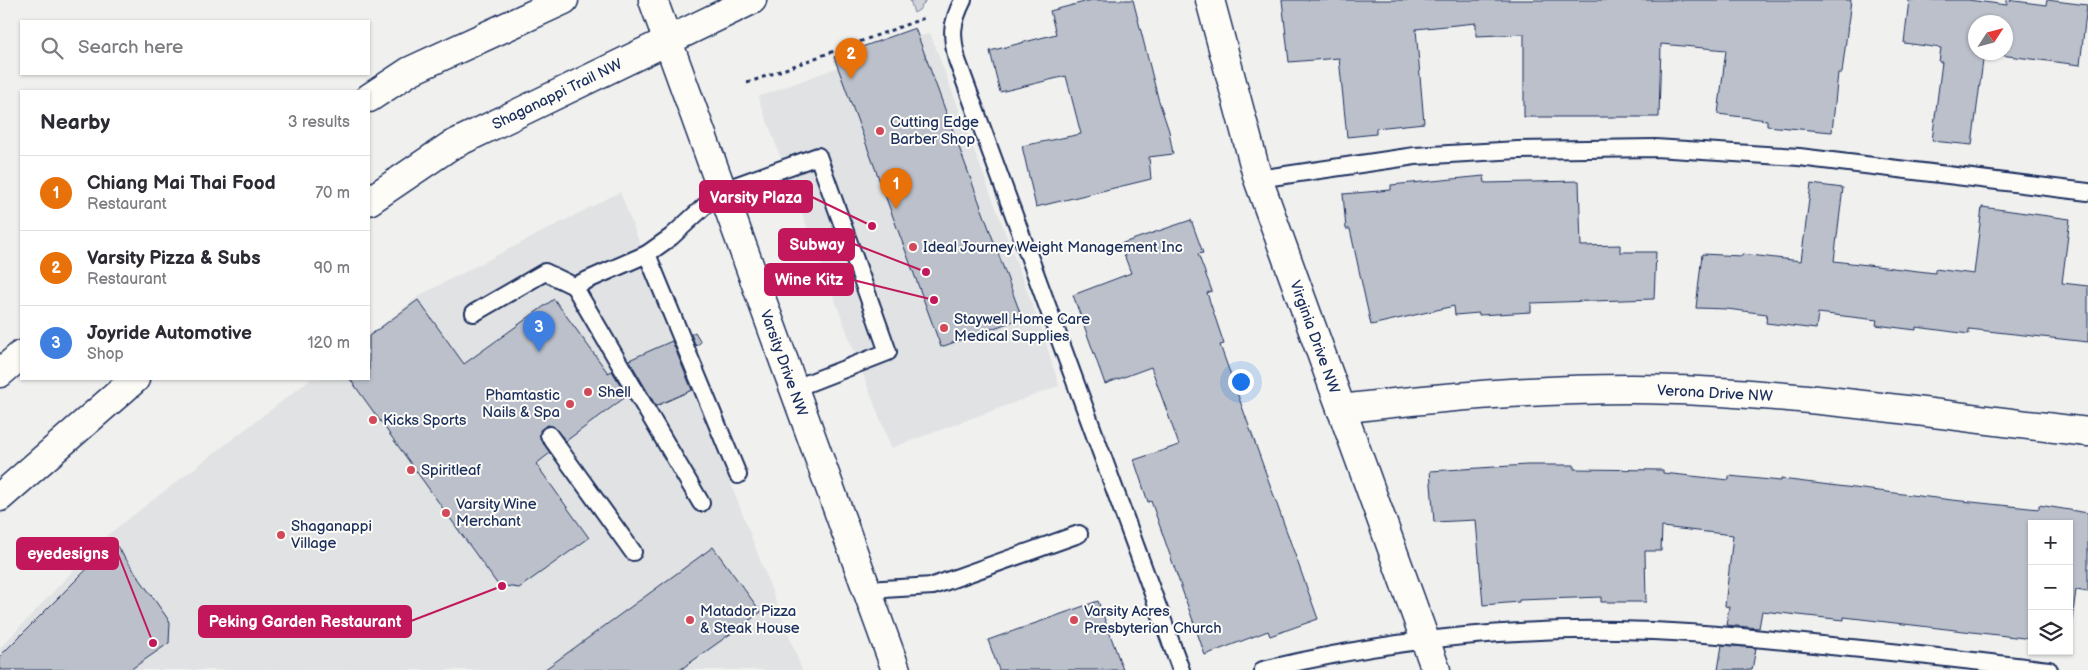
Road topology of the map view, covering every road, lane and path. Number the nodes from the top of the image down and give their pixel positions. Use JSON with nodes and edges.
{"nodes":[{"id":1,"x":564,"y":0,"type":"edge"},
{"id":2,"x":653,"y":0,"type":"edge"},
{"id":3,"x":752,"y":0,"type":"edge"},
{"id":4,"x":1210,"y":0,"type":"edge"},
{"id":5,"x":961,"y":4,"type":"edge"},
{"id":6,"x":668,"y":40,"type":"junction"},
{"id":7,"x":747,"y":83,"type":"dead end"},
{"id":8,"x":370,"y":97,"type":"edge"},
{"id":9,"x":1258,"y":179,"type":"junction"},
{"id":10,"x":721,"y":191,"type":"junction"},
{"id":11,"x":2088,"y":192,"type":"edge"},
{"id":12,"x":370,"y":199,"type":"edge"},
{"id":13,"x":647,"y":254,"type":"junction"},
{"id":14,"x":574,"y":286,"type":"junction"},
{"id":15,"x":474,"y":313,"type":"dead end"},
{"id":16,"x":20,"y":356,"type":"edge"},
{"id":17,"x":0,"y":373,"type":"edge"},
{"id":18,"x":134,"y":380,"type":"edge"},
{"id":19,"x":793,"y":389,"type":"junction"},
{"id":20,"x":1341,"y":409,"type":"junction"},
{"id":21,"x":2088,"y":432,"type":"edge"},
{"id":22,"x":549,"y":435,"type":"dead end"},
{"id":23,"x":738,"y":475,"type":"dead end"},
{"id":24,"x":0,"y":497,"type":"edge"},
{"id":25,"x":701,"y":502,"type":"dead end"},
{"id":26,"x":1079,"y":534,"type":"dead end"},
{"id":27,"x":633,"y":552,"type":"dead end"},
{"id":28,"x":867,"y":590,"type":"junction"},
{"id":29,"x":1426,"y":640,"type":"junction"},
{"id":30,"x":896,"y":670,"type":"edge"},
{"id":31,"x":1181,"y":670,"type":"edge"},
{"id":32,"x":1263,"y":670,"type":"edge"},
{"id":33,"x":1436,"y":670,"type":"edge"},
{"id":34,"x":2049,"y":670,"type":"edge"}],
"edges":[{"from":1,"to":8,"type":"street"},
{"from":2,"to":6,"type":"street","name":"Varsity Drive NW"},
{"from":3,"to":6,"type":"street","name":"Shaganappi Trail NW"},
{"from":4,"to":9,"type":"street","name":"Virginia Drive NW"},
{"from":5,"to":7,"type":"path"},
{"from":5,"to":31,"type":"lane"},
{"from":6,"to":10,"type":"street","name":"Varsity Drive NW"},
{"from":6,"to":12,"type":"street","name":"Shaganappi Trail NW"},
{"from":9,"to":11,"type":"lane"},
{"from":9,"to":20,"type":"street","name":"Virginia Drive NW"},
{"from":10,"to":13,"type":"lane"},
{"from":10,"to":19,"type":"street","name":"Varsity Drive NW"},
{"from":10,"to":19,"type":"lane"},
{"from":13,"to":14,"type":"lane"},
{"from":13,"to":23,"type":"lane"},
{"from":14,"to":15,"type":"lane"},
{"from":14,"to":25,"type":"lane"},
{"from":16,"to":17,"type":"street"},
{"from":18,"to":24,"type":"street"},
{"from":19,"to":28,"type":"street","name":"Varsity Drive NW"},
{"from":20,"to":21,"type":"street","name":"Verona Drive NW"},
{"from":20,"to":29,"type":"street","name":"Virginia Drive NW"},
{"from":22,"to":27,"type":"lane"},
{"from":26,"to":28,"type":"lane"},
{"from":28,"to":30,"type":"street","name":"Varsity Drive NW"},
{"from":29,"to":32,"type":"lane"},
{"from":29,"to":33,"type":"street","name":"Virginia Drive NW"},
{"from":29,"to":34,"type":"lane"}]}
